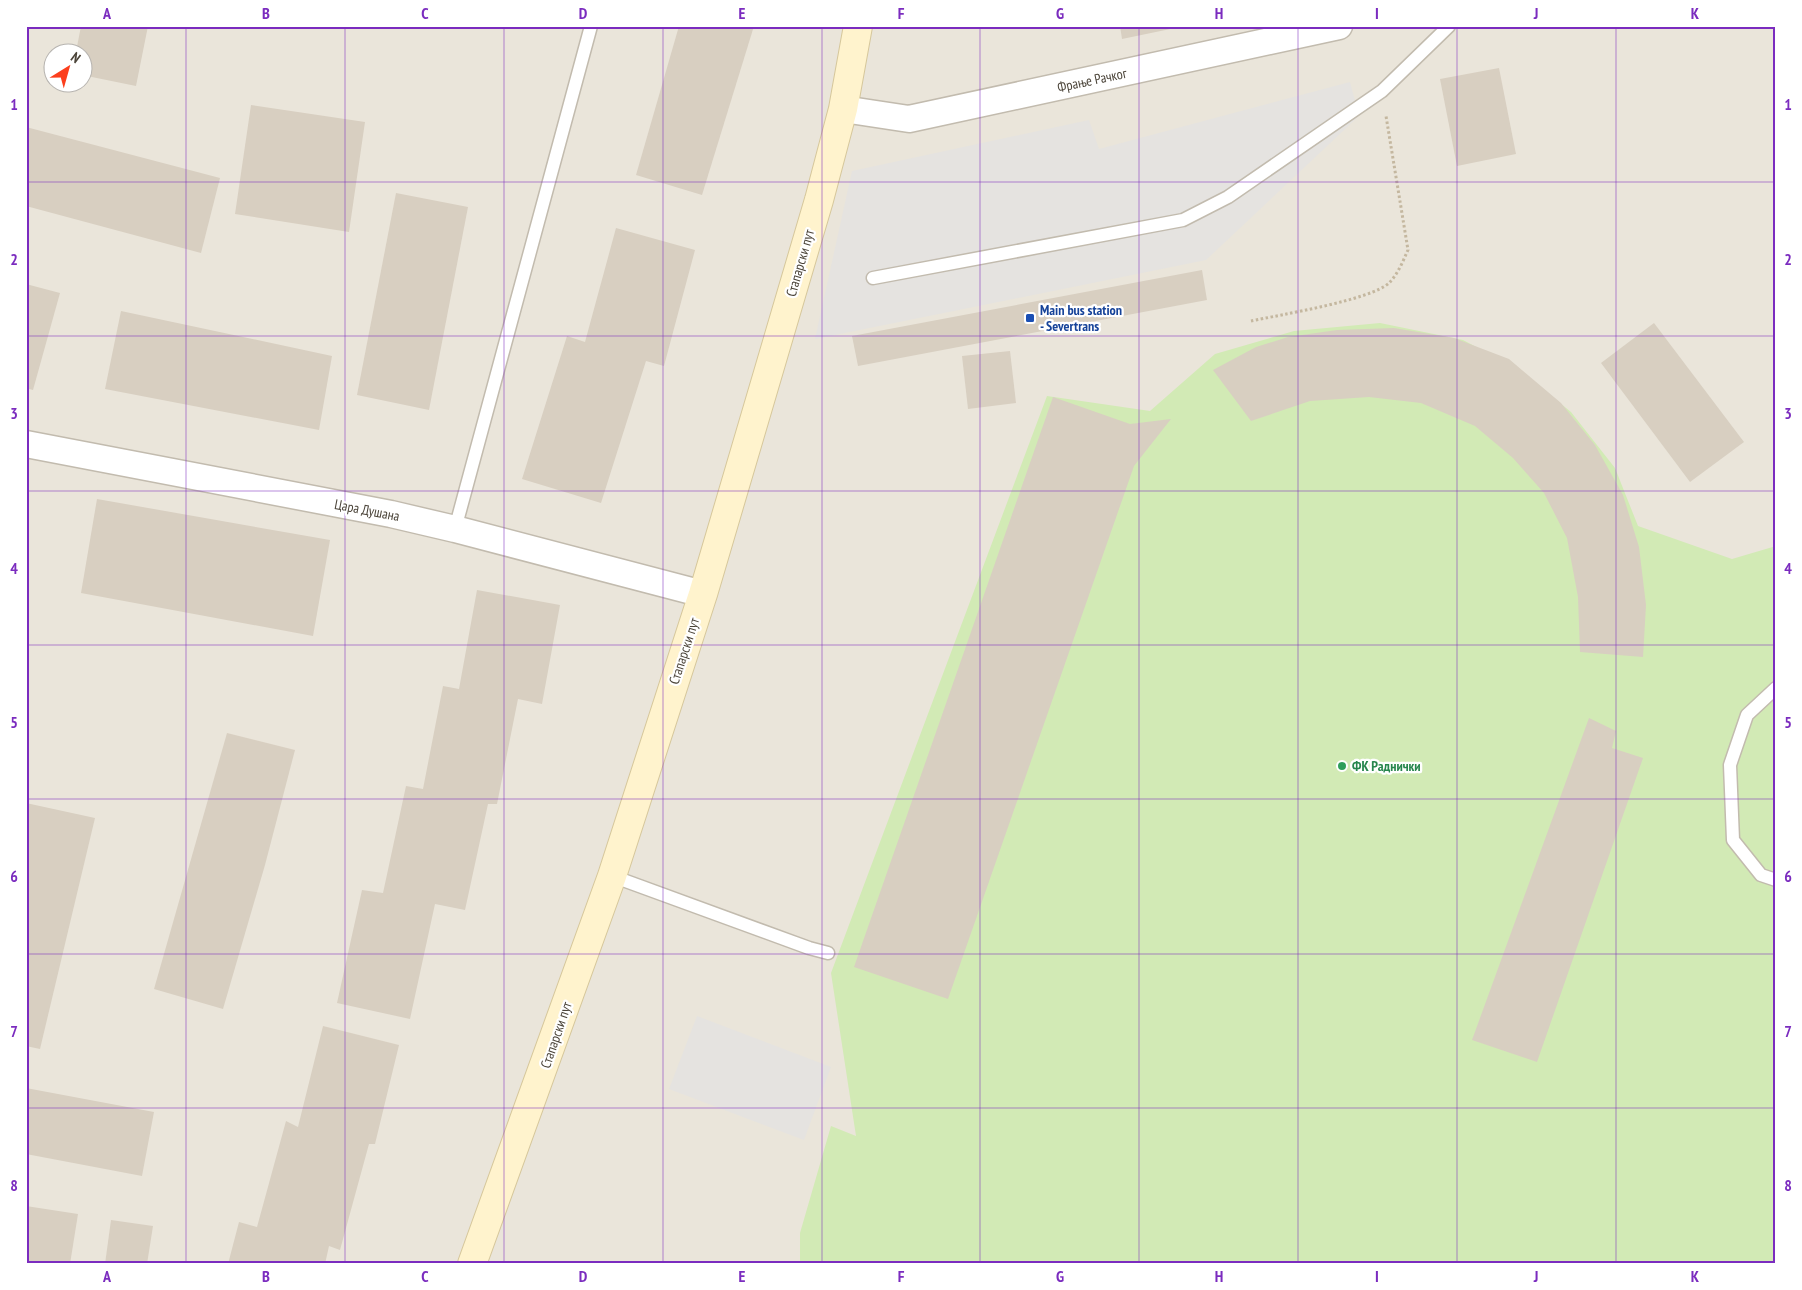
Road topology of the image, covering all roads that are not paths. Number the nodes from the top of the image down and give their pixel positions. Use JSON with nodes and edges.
{"nodes":[{"id":1,"x":591,"y":26,"type":"edge"},
{"id":2,"x":858,"y":26,"type":"edge"},
{"id":3,"x":1339,"y":26,"type":"edge"},
{"id":4,"x":1449,"y":26,"type":"edge"},
{"id":5,"x":843,"y":109,"type":"junction"},
{"id":6,"x":873,"y":278,"type":"dead end"},
{"id":7,"x":26,"y":444,"type":"edge"},
{"id":8,"x":455,"y":528,"type":"junction"},
{"id":9,"x":703,"y":594,"type":"junction"},
{"id":10,"x":1776,"y":688,"type":"edge"},
{"id":11,"x":612,"y":876,"type":"junction"},
{"id":12,"x":1776,"y":880,"type":"edge"},
{"id":13,"x":828,"y":953,"type":"dead end"},
{"id":14,"x":472,"y":1264,"type":"edge"}],
"edges":[{"from":1,"to":8,"type":"lane"},
{"from":2,"to":5,"type":"main road","name":"Стапарски пут"},
{"from":3,"to":5,"type":"street","name":"Фрање Рачког"},
{"from":4,"to":6,"type":"lane"},
{"from":5,"to":9,"type":"main road","name":"Стапарски пут"},
{"from":7,"to":8,"type":"street","name":"Цара Душана"},
{"from":8,"to":9,"type":"street","name":"Цара Душана"},
{"from":9,"to":11,"type":"main road","name":"Стапарски пут"},
{"from":10,"to":12,"type":"lane"},
{"from":11,"to":13,"type":"lane"},
{"from":11,"to":14,"type":"main road","name":"Стапарски пут"}]}
